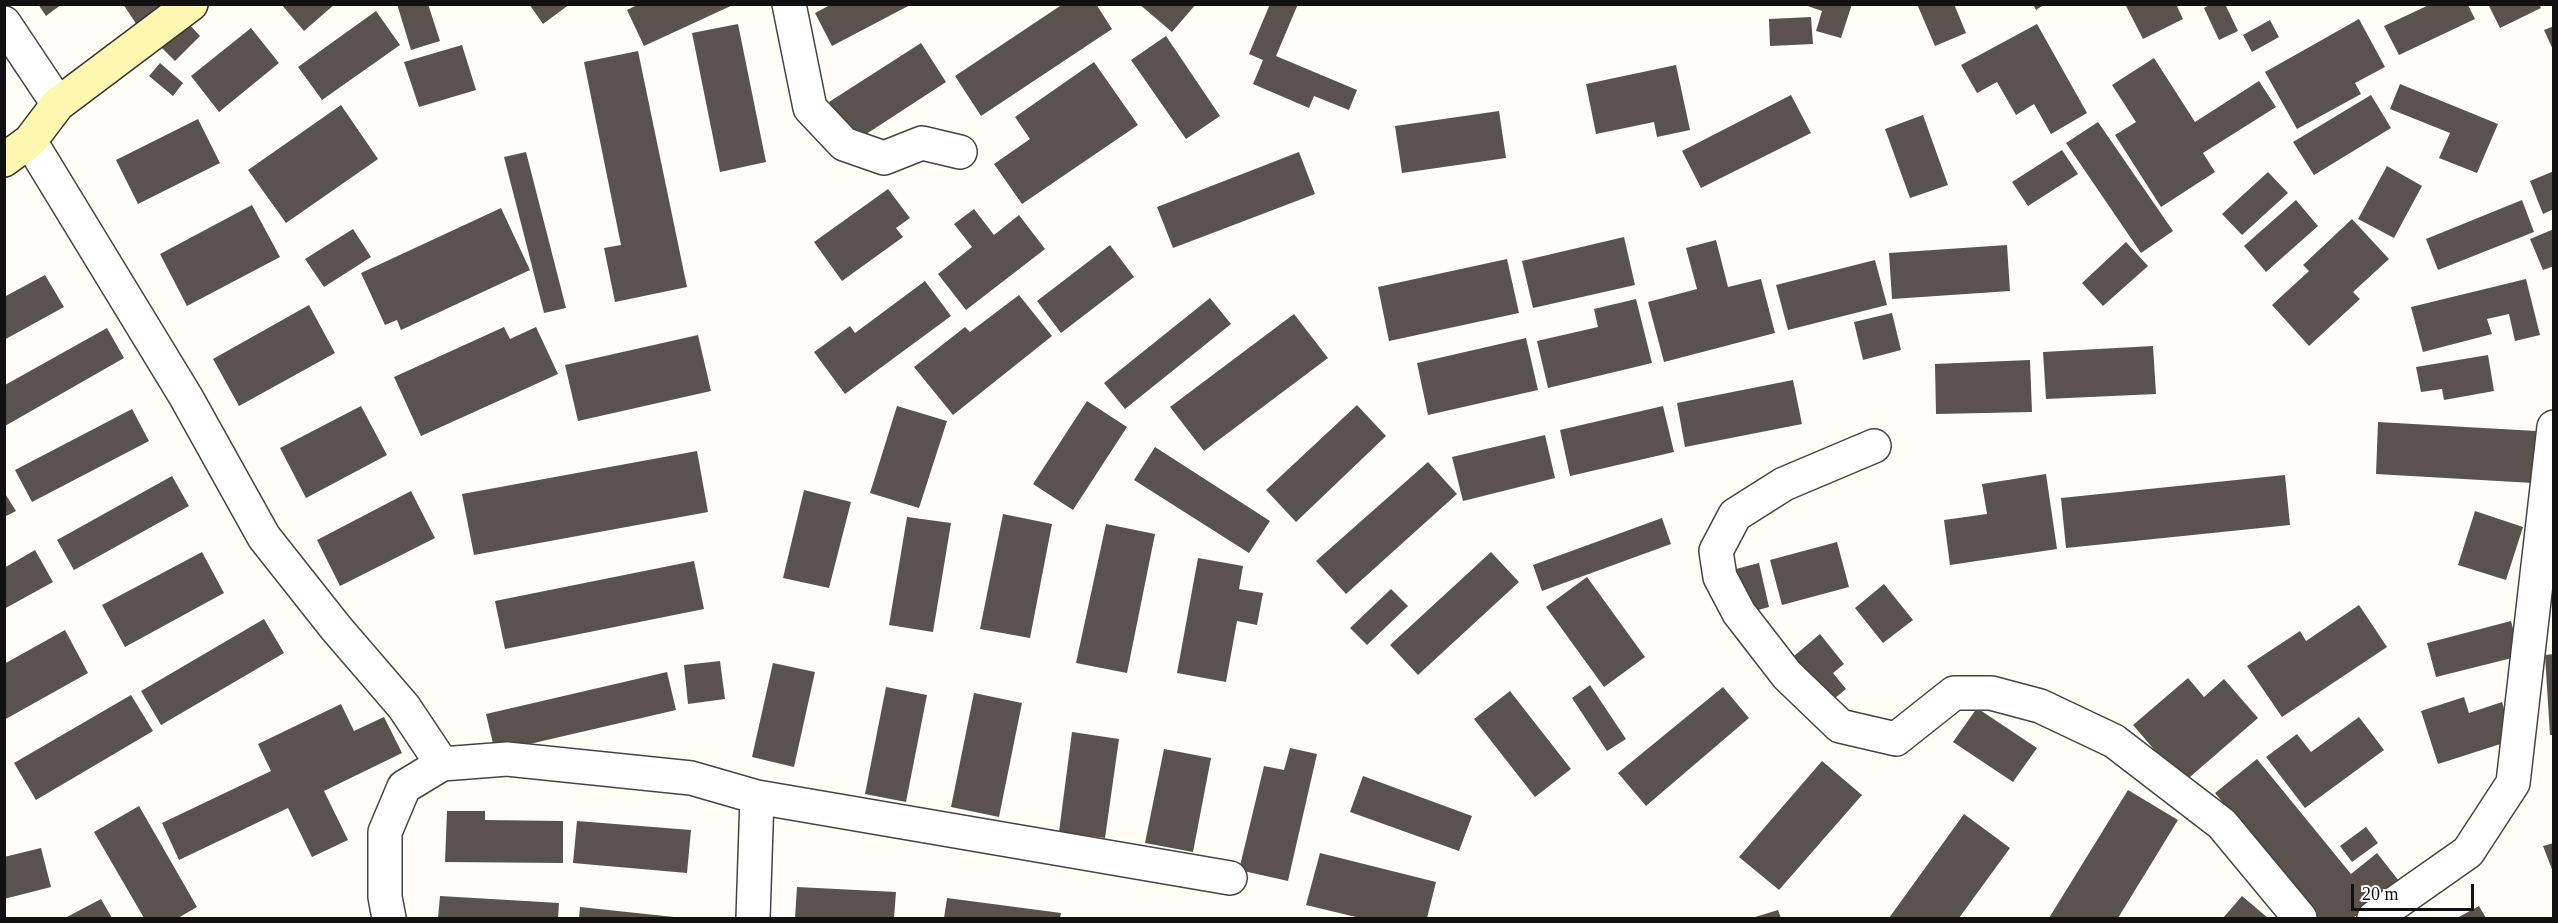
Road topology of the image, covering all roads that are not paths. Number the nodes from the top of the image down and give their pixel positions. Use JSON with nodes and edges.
{"nodes":[{"id":1,"x":191,"y":4,"type":"edge"},
{"id":2,"x":789,"y":4,"type":"edge"},
{"id":3,"x":4,"y":23,"type":"edge"},
{"id":4,"x":58,"y":104,"type":"junction"},
{"id":5,"x":30,"y":141,"type":"junction"},
{"id":6,"x":960,"y":152,"type":"dead end"},
{"id":7,"x":4,"y":160,"type":"edge"},
{"id":8,"x":2553,"y":427,"type":"edge"},
{"id":9,"x":1874,"y":446,"type":"dead end"},
{"id":10,"x":2552,"y":474,"type":"edge"},
{"id":11,"x":442,"y":764,"type":"junction"},
{"id":12,"x":757,"y":797,"type":"junction"},
{"id":13,"x":1230,"y":878,"type":"dead end"},
{"id":14,"x":389,"y":918,"type":"edge"},
{"id":15,"x":753,"y":918,"type":"edge"},
{"id":16,"x":2300,"y":918,"type":"edge"},
{"id":17,"x":2374,"y":918,"type":"edge"}],
"edges":[{"from":1,"to":4,"type":"street"},
{"from":2,"to":6,"type":"street"},
{"from":3,"to":4,"type":"street"},
{"from":4,"to":5,"type":"street"},
{"from":5,"to":7,"type":"street"},
{"from":5,"to":11,"type":"street"},
{"from":8,"to":10,"type":"street"},
{"from":9,"to":16,"type":"street"},
{"from":10,"to":17,"type":"street"},
{"from":11,"to":12,"type":"street"},
{"from":11,"to":14,"type":"street"},
{"from":12,"to":13,"type":"street"},
{"from":12,"to":15,"type":"street"}]}
